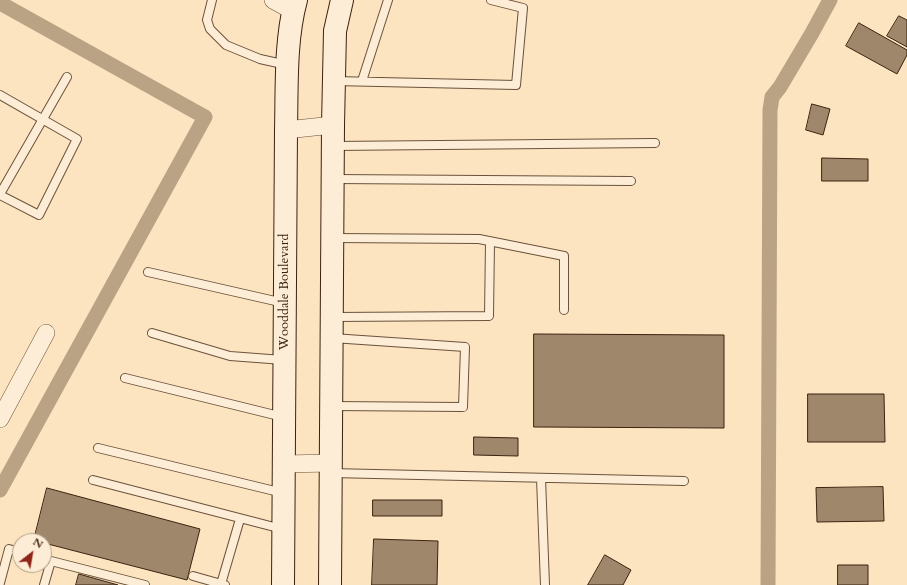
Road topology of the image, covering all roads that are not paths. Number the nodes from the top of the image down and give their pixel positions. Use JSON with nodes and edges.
{"nodes":[{"id":1,"x":212,"y":0,"type":"edge"},
{"id":2,"x":273,"y":0,"type":"edge"},
{"id":3,"x":342,"y":0,"type":"edge"},
{"id":4,"x":388,"y":0,"type":"edge"},
{"id":5,"x":491,"y":0,"type":"edge"},
{"id":6,"x":295,"y":6,"type":"edge"},
{"id":7,"x":287,"y":65,"type":"junction"},
{"id":8,"x":67,"y":77,"type":"dead end"},
{"id":9,"x":334,"y":80,"type":"junction"},
{"id":10,"x":362,"y":81,"type":"junction"},
{"id":11,"x":0,"y":95,"type":"edge"},
{"id":12,"x":43,"y":120,"type":"junction"},
{"id":13,"x":286,"y":130,"type":"junction"},
{"id":14,"x":332,"y":135,"type":"junction"},
{"id":15,"x":655,"y":143,"type":"dead end"},
{"id":16,"x":332,"y":179,"type":"junction"},
{"id":17,"x":631,"y":181,"type":"dead end"},
{"id":18,"x":0,"y":195,"type":"edge"},
{"id":19,"x":332,"y":238,"type":"junction"},
{"id":20,"x":490,"y":242,"type":"junction"},
{"id":21,"x":148,"y":272,"type":"dead end"},
{"id":22,"x":285,"y":303,"type":"junction"},
{"id":23,"x":564,"y":310,"type":"dead end"},
{"id":24,"x":331,"y":328,"type":"junction"},
{"id":25,"x":46,"y":333,"type":"dead end"},
{"id":26,"x":152,"y":333,"type":"dead end"},
{"id":27,"x":284,"y":360,"type":"junction"},
{"id":28,"x":125,"y":378,"type":"dead end"},
{"id":29,"x":331,"y":406,"type":"junction"},
{"id":30,"x":284,"y":417,"type":"junction"},
{"id":31,"x":0,"y":419,"type":"edge"},
{"id":32,"x":98,"y":448,"type":"dead end"},
{"id":33,"x":284,"y":464,"type":"junction"},
{"id":34,"x":331,"y":468,"type":"junction"},
{"id":35,"x":541,"y":478,"type":"junction"},
{"id":36,"x":93,"y":480,"type":"dead end"},
{"id":37,"x":684,"y":481,"type":"dead end"},
{"id":38,"x":283,"y":493,"type":"junction"},
{"id":39,"x":240,"y":519,"type":"junction"},
{"id":40,"x":283,"y":530,"type":"junction"},
{"id":41,"x":12,"y":550,"type":"edge"},
{"id":42,"x":52,"y":561,"type":"edge"},
{"id":43,"x":46,"y":573,"type":"edge"},
{"id":44,"x":193,"y":576,"type":"dead end"},
{"id":45,"x":0,"y":583,"type":"edge"},
{"id":46,"x":224,"y":584,"type":"edge"},
{"id":47,"x":44,"y":585,"type":"edge"},
{"id":48,"x":145,"y":585,"type":"edge"},
{"id":49,"x":283,"y":585,"type":"edge"},
{"id":50,"x":330,"y":585,"type":"edge"},
{"id":51,"x":545,"y":585,"type":"edge"}],
"edges":[{"from":1,"to":7,"type":"lane"},
{"from":2,"to":6,"type":"street"},
{"from":3,"to":9,"type":"street"},
{"from":4,"to":10,"type":"lane"},
{"from":5,"to":10,"type":"lane"},
{"from":6,"to":7,"type":"street","name":"Wooddale Boulevard"},
{"from":7,"to":13,"type":"street","name":"Wooddale Boulevard"},
{"from":8,"to":12,"type":"lane"},
{"from":9,"to":10,"type":"lane"},
{"from":9,"to":14,"type":"street"},
{"from":11,"to":12,"type":"lane"},
{"from":12,"to":18,"type":"lane"},
{"from":12,"to":18,"type":"lane"},
{"from":13,"to":14,"type":"street"},
{"from":13,"to":22,"type":"street","name":"Wooddale Boulevard"},
{"from":14,"to":15,"type":"lane"},
{"from":14,"to":16,"type":"street"},
{"from":16,"to":17,"type":"lane"},
{"from":16,"to":19,"type":"street"},
{"from":19,"to":20,"type":"lane"},
{"from":19,"to":24,"type":"street"},
{"from":20,"to":23,"type":"lane"},
{"from":20,"to":24,"type":"lane"},
{"from":21,"to":22,"type":"lane"},
{"from":22,"to":27,"type":"street","name":"Wooddale Boulevard"},
{"from":24,"to":29,"type":"street"},
{"from":24,"to":29,"type":"lane"},
{"from":25,"to":31,"type":"street"},
{"from":26,"to":27,"type":"lane"},
{"from":27,"to":30,"type":"street","name":"Wooddale Boulevard"},
{"from":28,"to":30,"type":"lane"},
{"from":29,"to":34,"type":"street"},
{"from":30,"to":33,"type":"street","name":"Wooddale Boulevard"},
{"from":32,"to":38,"type":"lane"},
{"from":33,"to":34,"type":"street"},
{"from":33,"to":38,"type":"street","name":"Wooddale Boulevard"},
{"from":34,"to":35,"type":"lane"},
{"from":34,"to":50,"type":"street"},
{"from":35,"to":37,"type":"lane"},
{"from":35,"to":51,"type":"lane"},
{"from":36,"to":39,"type":"lane"},
{"from":38,"to":40,"type":"street","name":"Wooddale Boulevard"},
{"from":39,"to":40,"type":"lane"},
{"from":39,"to":46,"type":"lane"},
{"from":40,"to":49,"type":"street","name":"Wooddale Boulevard"},
{"from":41,"to":45,"type":"lane"},
{"from":42,"to":48,"type":"lane"},
{"from":43,"to":47,"type":"lane"},
{"from":44,"to":46,"type":"lane"}]}
